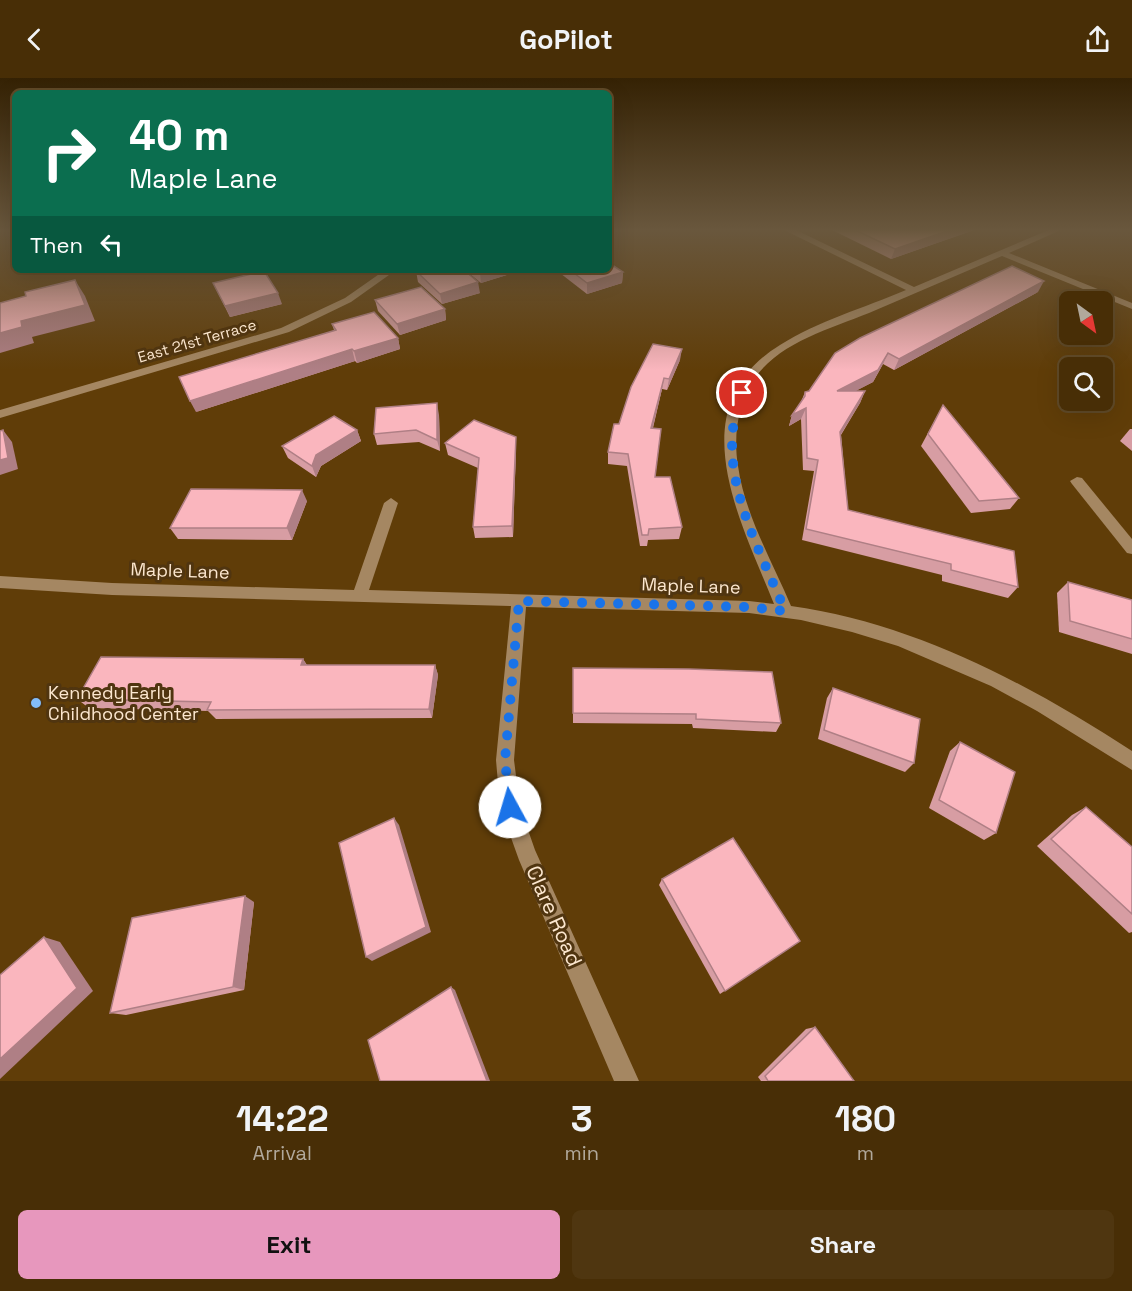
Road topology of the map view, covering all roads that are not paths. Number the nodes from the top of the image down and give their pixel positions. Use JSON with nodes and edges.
{"nodes":[{"id":1,"x":383,"y":276,"type":"edge"},
{"id":2,"x":881,"y":276,"type":"edge"},
{"id":3,"x":948,"y":276,"type":"edge"},
{"id":4,"x":1059,"y":276,"type":"edge"},
{"id":5,"x":913,"y":291,"type":"junction"},
{"id":6,"x":1132,"y":306,"type":"edge"},
{"id":7,"x":0,"y":414,"type":"edge"},
{"id":8,"x":1077,"y":481,"type":"dead end"},
{"id":9,"x":391,"y":503,"type":"dead end"},
{"id":10,"x":1132,"y":549,"type":"edge"},
{"id":11,"x":0,"y":582,"type":"edge"},
{"id":12,"x":359,"y":596,"type":"junction"},
{"id":13,"x":519,"y":601,"type":"junction"},
{"id":14,"x":785,"y":611,"type":"junction"},
{"id":15,"x":1132,"y":760,"type":"edge"},
{"id":16,"x":627,"y":1081,"type":"edge"}],
"edges":[{"from":1,"to":7,"type":"street","name":"East 21st Terrace"},
{"from":2,"to":5,"type":"street"},
{"from":3,"to":5,"type":"street"},
{"from":4,"to":6,"type":"street"},
{"from":5,"to":14,"type":"street"},
{"from":8,"to":10,"type":"street"},
{"from":9,"to":12,"type":"street"},
{"from":11,"to":12,"type":"street","name":"Maple Lane"},
{"from":12,"to":13,"type":"street","name":"Maple Lane"},
{"from":13,"to":14,"type":"street","name":"Maple Lane"},
{"from":13,"to":16,"type":"street","name":"Clare Road"},
{"from":14,"to":15,"type":"street","name":"Maple Lane"}]}
